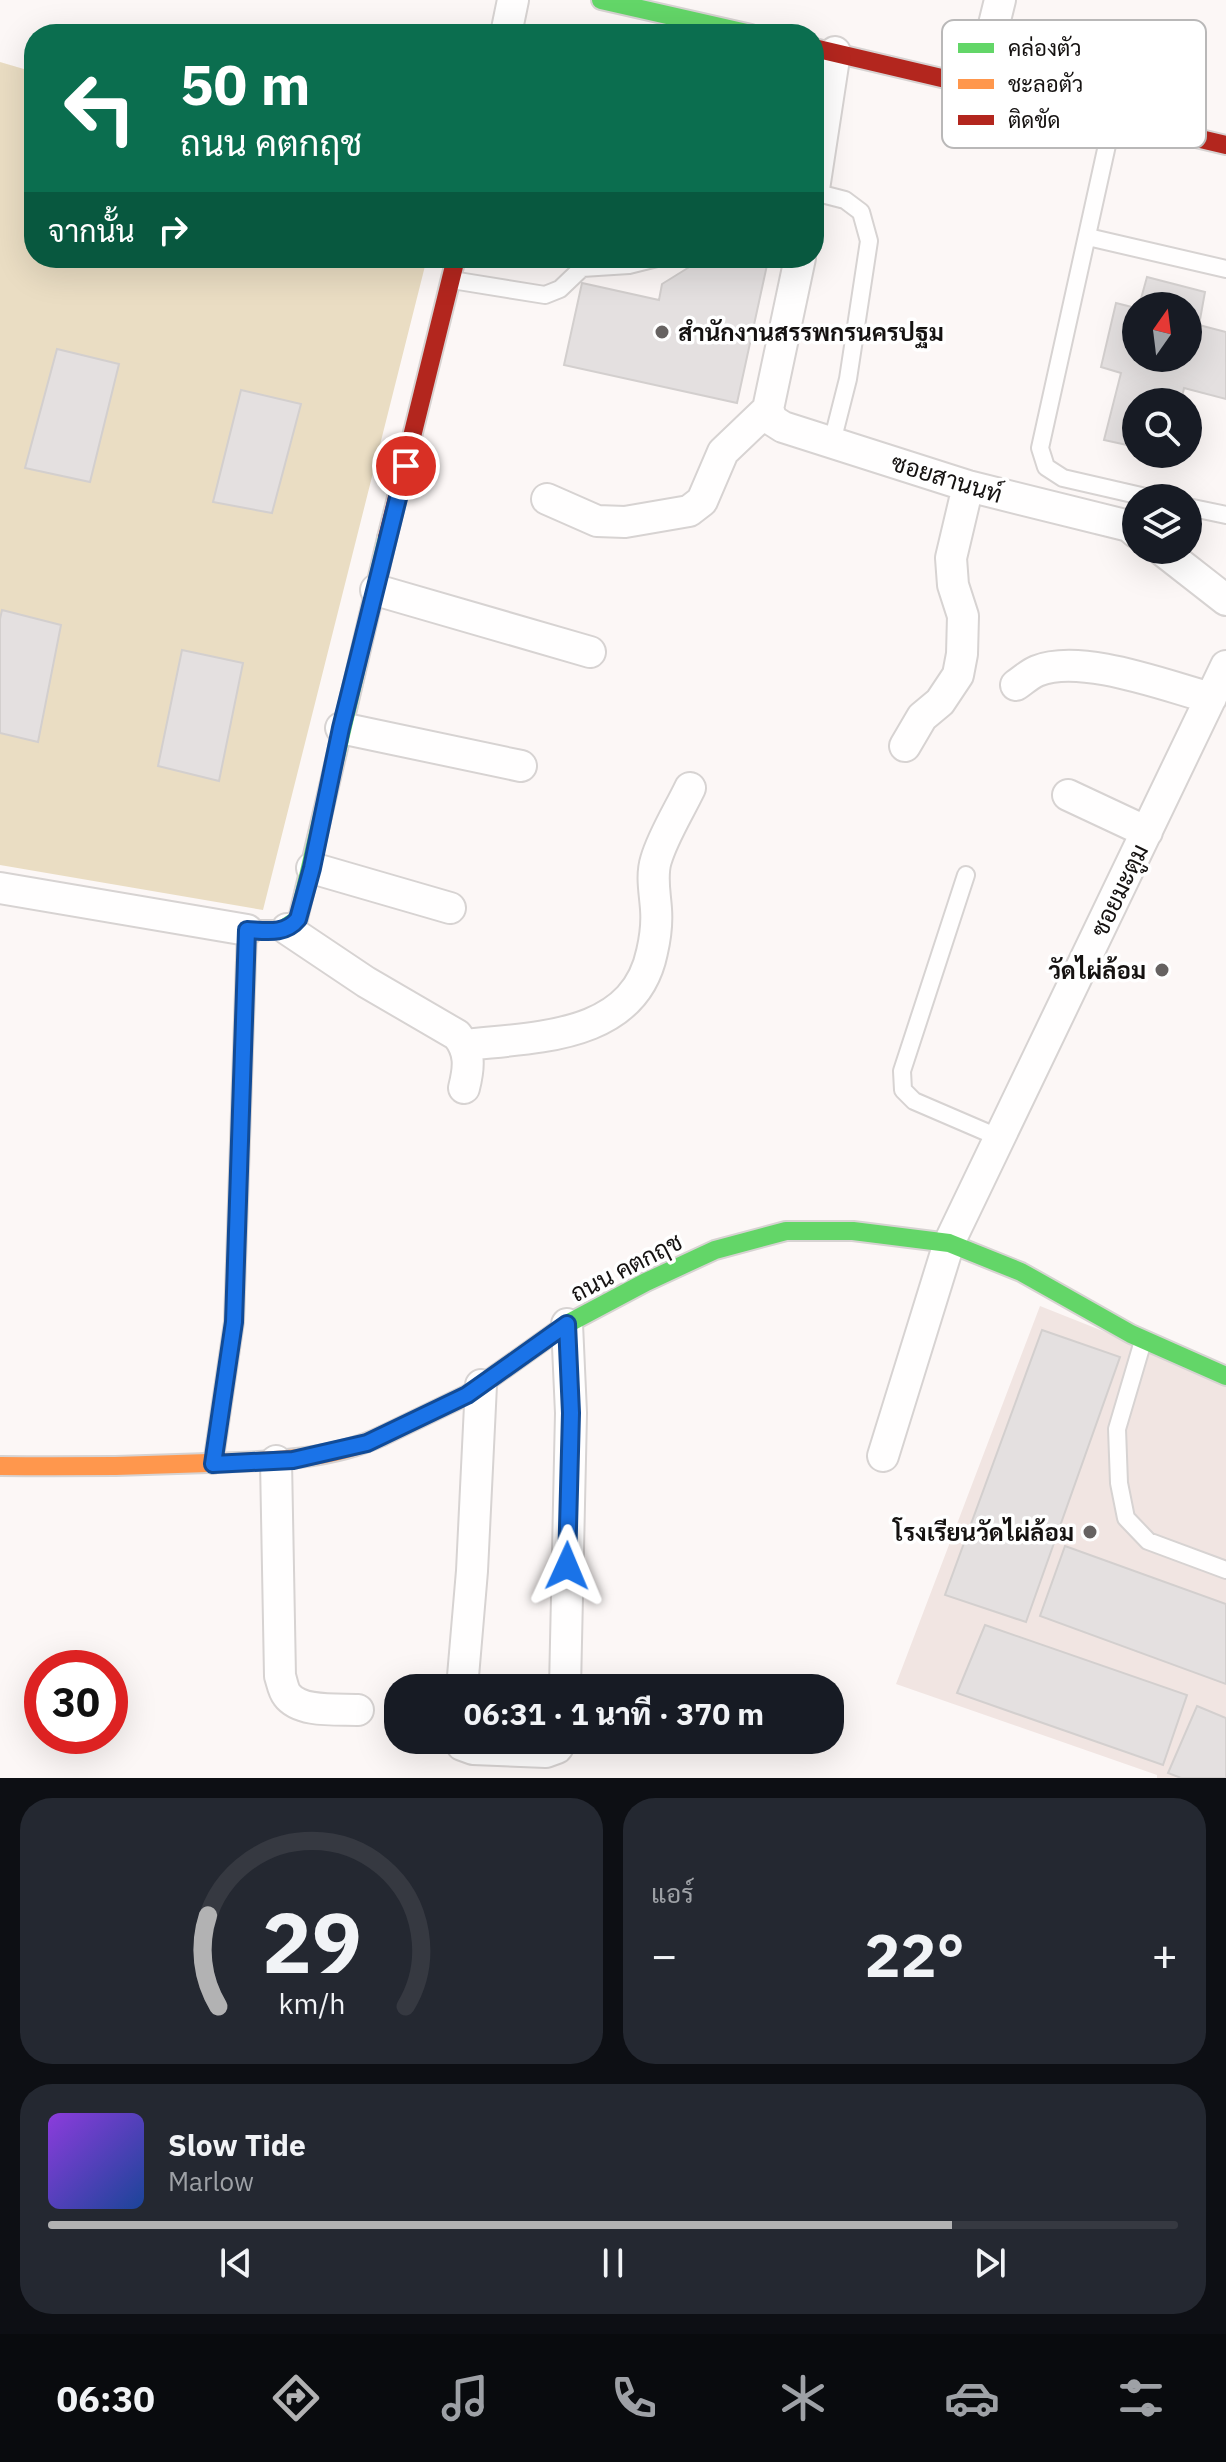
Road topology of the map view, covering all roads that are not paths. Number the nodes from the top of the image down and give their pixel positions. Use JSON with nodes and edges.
{"nodes":[{"id":1,"x":513,"y":0,"type":"edge"},
{"id":2,"x":601,"y":0,"type":"edge"},
{"id":3,"x":1000,"y":0,"type":"edge"},
{"id":4,"x":995,"y":20,"type":"edge"},
{"id":5,"x":508,"y":24,"type":"edge"},
{"id":6,"x":697,"y":24,"type":"edge"},
{"id":7,"x":825,"y":50,"type":"edge"},
{"id":8,"x":942,"y":77,"type":"edge"},
{"id":9,"x":1206,"y":140,"type":"edge"},
{"id":10,"x":1226,"y":145,"type":"edge"},
{"id":11,"x":1106,"y":148,"type":"edge"},
{"id":12,"x":824,"y":193,"type":"edge"},
{"id":13,"x":1088,"y":237,"type":"junction"},
{"id":14,"x":454,"y":268,"type":"edge"},
{"id":15,"x":582,"y":268,"type":"edge"},
{"id":16,"x":798,"y":268,"type":"edge"},
{"id":17,"x":1226,"y":269,"type":"edge"},
{"id":18,"x":451,"y":280,"type":"junction"},
{"id":19,"x":768,"y":409,"type":"junction"},
{"id":20,"x":832,"y":442,"type":"junction"},
{"id":21,"x":968,"y":486,"type":"junction"},
{"id":22,"x":1122,"y":492,"type":"edge"},
{"id":23,"x":547,"y":499,"type":"dead end"},
{"id":24,"x":1202,"y":510,"type":"edge"},
{"id":25,"x":1226,"y":515,"type":"edge"},
{"id":26,"x":1122,"y":524,"type":"edge"},
{"id":27,"x":1180,"y":564,"type":"edge"},
{"id":28,"x":376,"y":590,"type":"junction"},
{"id":29,"x":1226,"y":600,"type":"edge"},
{"id":30,"x":590,"y":652,"type":"dead end"},
{"id":31,"x":1226,"y":666,"type":"edge"},
{"id":32,"x":1016,"y":685,"type":"dead end"},
{"id":33,"x":1211,"y":698,"type":"junction"},
{"id":34,"x":341,"y":728,"type":"junction"},
{"id":35,"x":905,"y":746,"type":"dead end"},
{"id":36,"x":521,"y":766,"type":"dead end"},
{"id":37,"x":690,"y":788,"type":"dead end"},
{"id":38,"x":1068,"y":795,"type":"dead end"},
{"id":39,"x":1147,"y":832,"type":"junction"},
{"id":40,"x":312,"y":868,"type":"junction"},
{"id":41,"x":966,"y":875,"type":"dead end"},
{"id":42,"x":0,"y":888,"type":"edge"},
{"id":43,"x":450,"y":908,"type":"dead end"},
{"id":44,"x":287,"y":929,"type":"junction"},
{"id":45,"x":247,"y":930,"type":"junction"},
{"id":46,"x":465,"y":1045,"type":"junction"},
{"id":47,"x":464,"y":1088,"type":"dead end"},
{"id":48,"x":1000,"y":1138,"type":"junction"},
{"id":49,"x":949,"y":1243,"type":"junction"},
{"id":50,"x":567,"y":1324,"type":"junction"},
{"id":51,"x":1143,"y":1339,"type":"junction"},
{"id":52,"x":1226,"y":1376,"type":"edge"},
{"id":53,"x":481,"y":1385,"type":"junction"},
{"id":54,"x":883,"y":1456,"type":"dead end"},
{"id":55,"x":276,"y":1461,"type":"junction"},
{"id":56,"x":213,"y":1464,"type":"junction"},
{"id":57,"x":0,"y":1466,"type":"edge"},
{"id":58,"x":1226,"y":1570,"type":"edge"},
{"id":59,"x":463,"y":1674,"type":"edge"},
{"id":60,"x":565,"y":1674,"type":"edge"},
{"id":61,"x":358,"y":1710,"type":"dead end"}],
"edges":[{"from":1,"to":5,"type":"street"},
{"from":2,"to":6,"type":"street"},
{"from":3,"to":4,"type":"street"},
{"from":7,"to":8,"type":"street"},
{"from":9,"to":10,"type":"street"},
{"from":11,"to":13,"type":"lane"},
{"from":12,"to":20,"type":"lane"},
{"from":13,"to":17,"type":"lane"},
{"from":13,"to":22,"type":"lane"},
{"from":14,"to":18,"type":"street"},
{"from":15,"to":18,"type":"lane"},
{"from":16,"to":19,"type":"street"},
{"from":18,"to":28,"type":"street"},
{"from":19,"to":20,"type":"street","name":"ซอยสานนท์"},
{"from":19,"to":23,"type":"street"},
{"from":20,"to":21,"type":"street","name":"ซอยสานนท์"},
{"from":21,"to":26,"type":"street","name":"ซอยสานนท์"},
{"from":21,"to":35,"type":"street"},
{"from":24,"to":25,"type":"lane"},
{"from":27,"to":29,"type":"street"},
{"from":28,"to":30,"type":"street"},
{"from":28,"to":34,"type":"street"},
{"from":31,"to":33,"type":"street","name":"ซอยมะตูม"},
{"from":32,"to":33,"type":"street"},
{"from":33,"to":39,"type":"street","name":"ซอยมะตูม"},
{"from":34,"to":36,"type":"street"},
{"from":34,"to":40,"type":"street"},
{"from":37,"to":46,"type":"street"},
{"from":38,"to":39,"type":"street"},
{"from":39,"to":48,"type":"street","name":"ซอยมะตูม"},
{"from":40,"to":43,"type":"street"},
{"from":40,"to":44,"type":"street"},
{"from":41,"to":48,"type":"lane"},
{"from":42,"to":45,"type":"street"},
{"from":44,"to":45,"type":"street"},
{"from":44,"to":46,"type":"street"},
{"from":45,"to":56,"type":"street"},
{"from":46,"to":47,"type":"street"},
{"from":48,"to":49,"type":"street","name":"ซอยมะตูม"},
{"from":49,"to":50,"type":"street","name":"ถนน คตกฤช"},
{"from":49,"to":51,"type":"street","name":"ถนน คตกฤช"},
{"from":49,"to":54,"type":"street","name":"ซอยมะตูม"},
{"from":50,"to":53,"type":"street","name":"ถนน คตกฤช"},
{"from":50,"to":60,"type":"street"},
{"from":51,"to":52,"type":"street","name":"ถนน คตกฤช"},
{"from":51,"to":58,"type":"lane"},
{"from":53,"to":55,"type":"street","name":"ถนน คตกฤช"},
{"from":53,"to":59,"type":"street"},
{"from":55,"to":56,"type":"street","name":"ถนน คตกฤช"},
{"from":55,"to":61,"type":"street"},
{"from":56,"to":57,"type":"street","name":"ถนน คตกฤช"}]}
